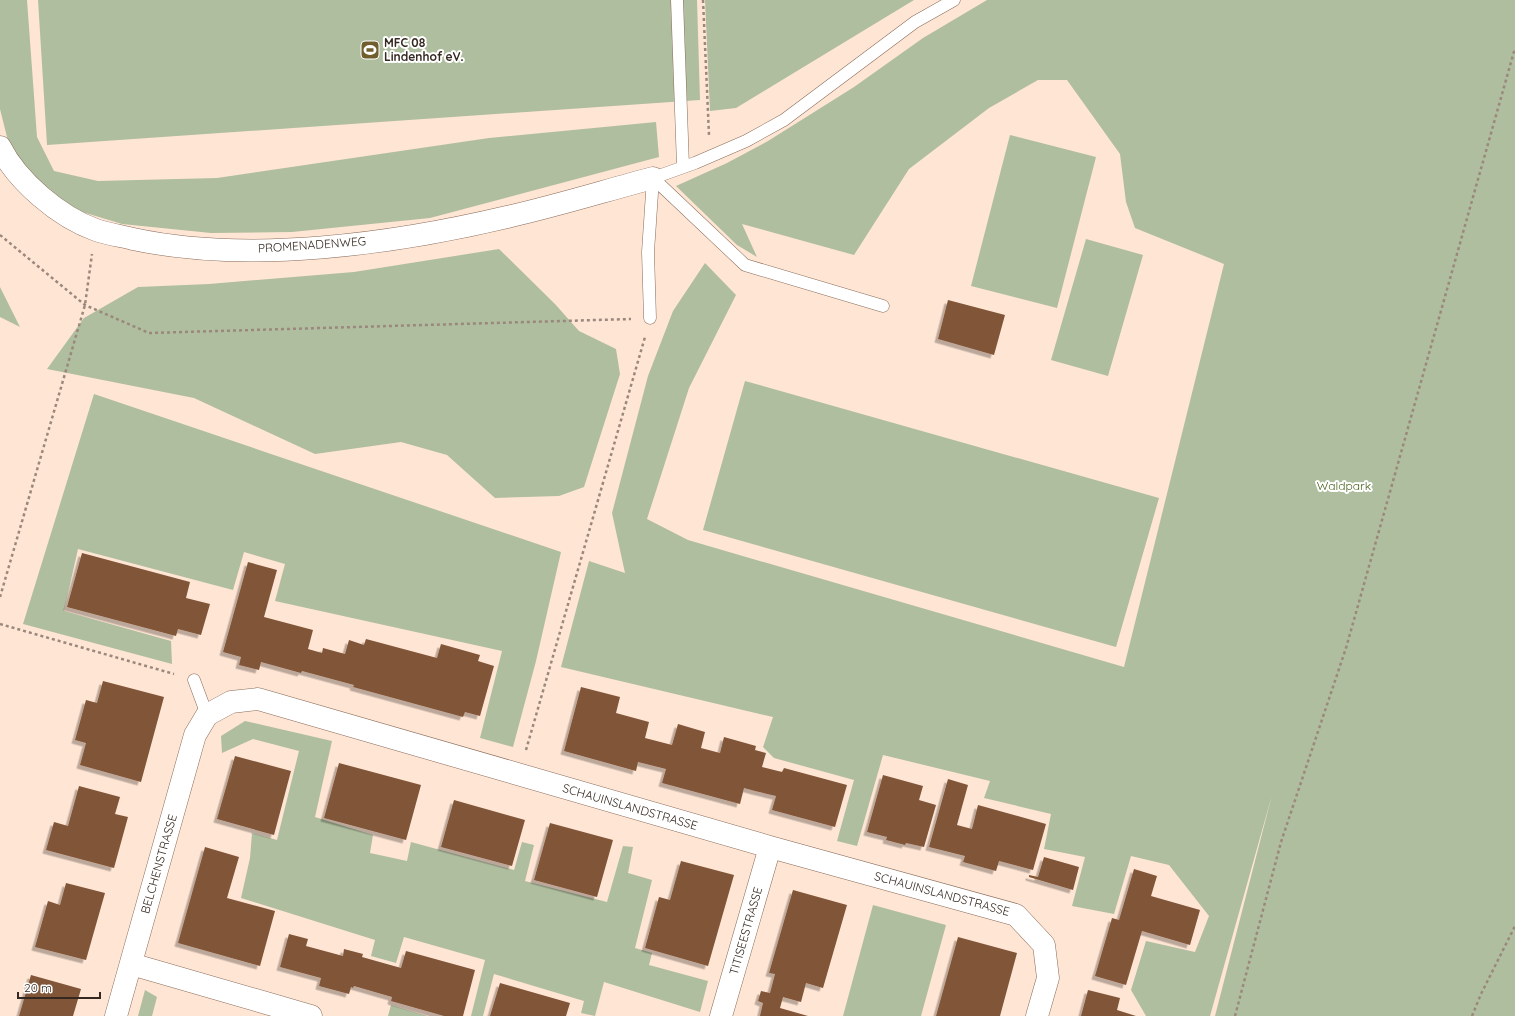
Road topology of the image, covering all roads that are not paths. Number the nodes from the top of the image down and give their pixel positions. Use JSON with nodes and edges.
{"nodes":[{"id":1,"x":676,"y":0,"type":"edge"},
{"id":2,"x":954,"y":0,"type":"edge"},
{"id":3,"x":0,"y":147,"type":"edge"},
{"id":4,"x":683,"y":166,"type":"junction"},
{"id":5,"x":653,"y":178,"type":"junction"},
{"id":6,"x":883,"y":306,"type":"dead end"},
{"id":7,"x":650,"y":318,"type":"road end"},
{"id":8,"x":194,"y":680,"type":"road end"},
{"id":9,"x":207,"y":715,"type":"junction"},
{"id":10,"x":770,"y":847,"type":"junction"},
{"id":11,"x":131,"y":964,"type":"junction"},
{"id":12,"x":116,"y":1016,"type":"edge"},
{"id":13,"x":311,"y":1016,"type":"edge"},
{"id":14,"x":721,"y":1016,"type":"edge"},
{"id":15,"x":1037,"y":1016,"type":"edge"}],
"edges":[{"from":1,"to":4,"type":"lane"},
{"from":2,"to":4,"type":"lane"},
{"from":3,"to":5,"type":"street","name":"PROMENADENWEG"},
{"from":4,"to":5,"type":"lane"},
{"from":5,"to":6,"type":"lane"},
{"from":5,"to":7,"type":"lane"},
{"from":8,"to":9,"type":"lane"},
{"from":9,"to":10,"type":"street","name":"SCHAUINSLANDSTRASSE"},
{"from":9,"to":11,"type":"street","name":"BELCHENSTRASSE"},
{"from":10,"to":14,"type":"street","name":"TITISEESTRASSE"},
{"from":10,"to":15,"type":"street","name":"SCHAUINSLANDSTRASSE"},
{"from":11,"to":12,"type":"street","name":"BELCHENSTRASSE"},
{"from":11,"to":13,"type":"street"}]}
